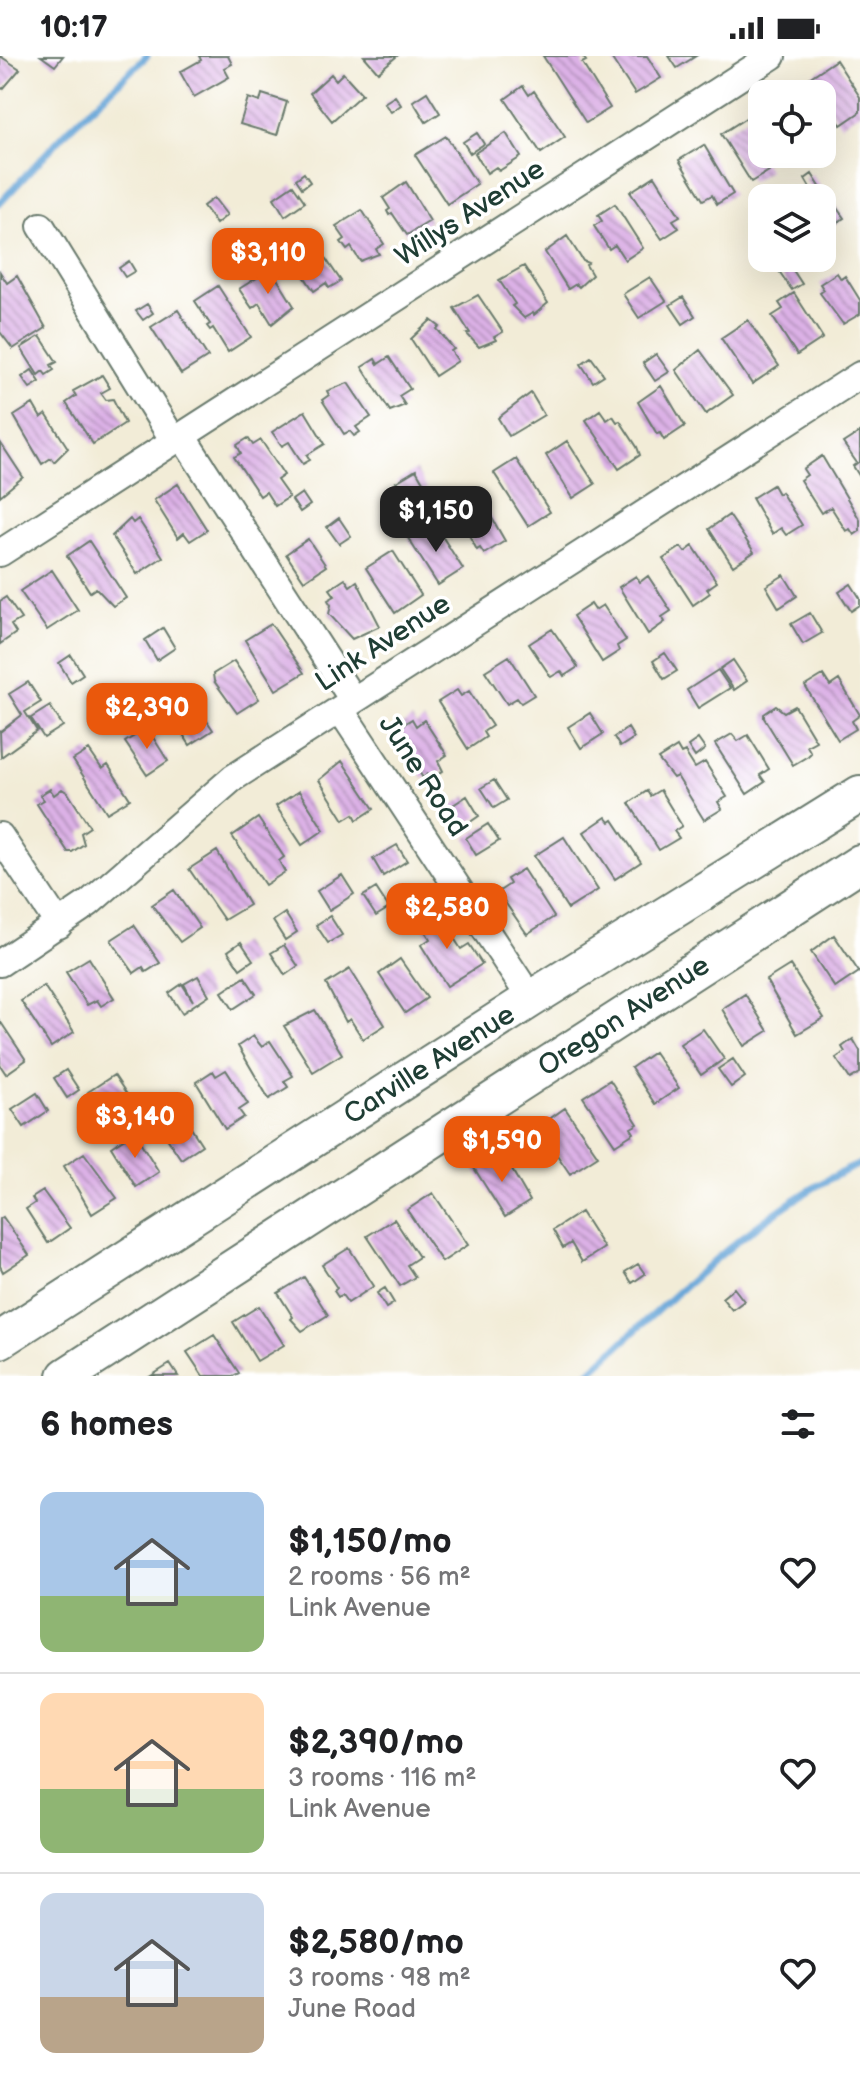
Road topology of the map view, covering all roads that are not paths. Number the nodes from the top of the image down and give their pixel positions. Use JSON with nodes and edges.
{"nodes":[{"id":1,"x":772,"y":56,"type":"edge"},
{"id":2,"x":41,"y":226,"type":"dead end"},
{"id":3,"x":860,"y":375,"type":"edge"},
{"id":4,"x":178,"y":438,"type":"junction"},
{"id":5,"x":0,"y":553,"type":"edge"},
{"id":6,"x":347,"y":704,"type":"junction"},
{"id":7,"x":860,"y":794,"type":"edge"},
{"id":8,"x":0,"y":836,"type":"edge"},
{"id":9,"x":773,"y":848,"type":"junction"},
{"id":10,"x":860,"y":863,"type":"edge"},
{"id":11,"x":804,"y":899,"type":"junction"},
{"id":12,"x":59,"y":925,"type":"junction"},
{"id":13,"x":0,"y":963,"type":"edge"},
{"id":14,"x":531,"y":999,"type":"junction"},
{"id":15,"x":0,"y":1340,"type":"edge"},
{"id":16,"x":66,"y":1376,"type":"edge"}],
"edges":[{"from":1,"to":4,"type":"street","name":"Willys Avenue"},
{"from":2,"to":4,"type":"street","name":"June Road"},
{"from":3,"to":6,"type":"street","name":"Link Avenue"},
{"from":4,"to":5,"type":"street","name":"Willys Avenue"},
{"from":4,"to":6,"type":"street","name":"June Road"},
{"from":6,"to":12,"type":"street","name":"Link Avenue"},
{"from":6,"to":14,"type":"street","name":"June Road"},
{"from":7,"to":9,"type":"street","name":"Carville Avenue"},
{"from":8,"to":12,"type":"street"},
{"from":9,"to":11,"type":"street"},
{"from":9,"to":14,"type":"street","name":"Carville Avenue"},
{"from":10,"to":11,"type":"street","name":"Oregon Avenue"},
{"from":11,"to":16,"type":"street","name":"Oregon Avenue"},
{"from":12,"to":13,"type":"street","name":"Link Avenue"},
{"from":14,"to":15,"type":"street","name":"Carville Avenue"}]}
